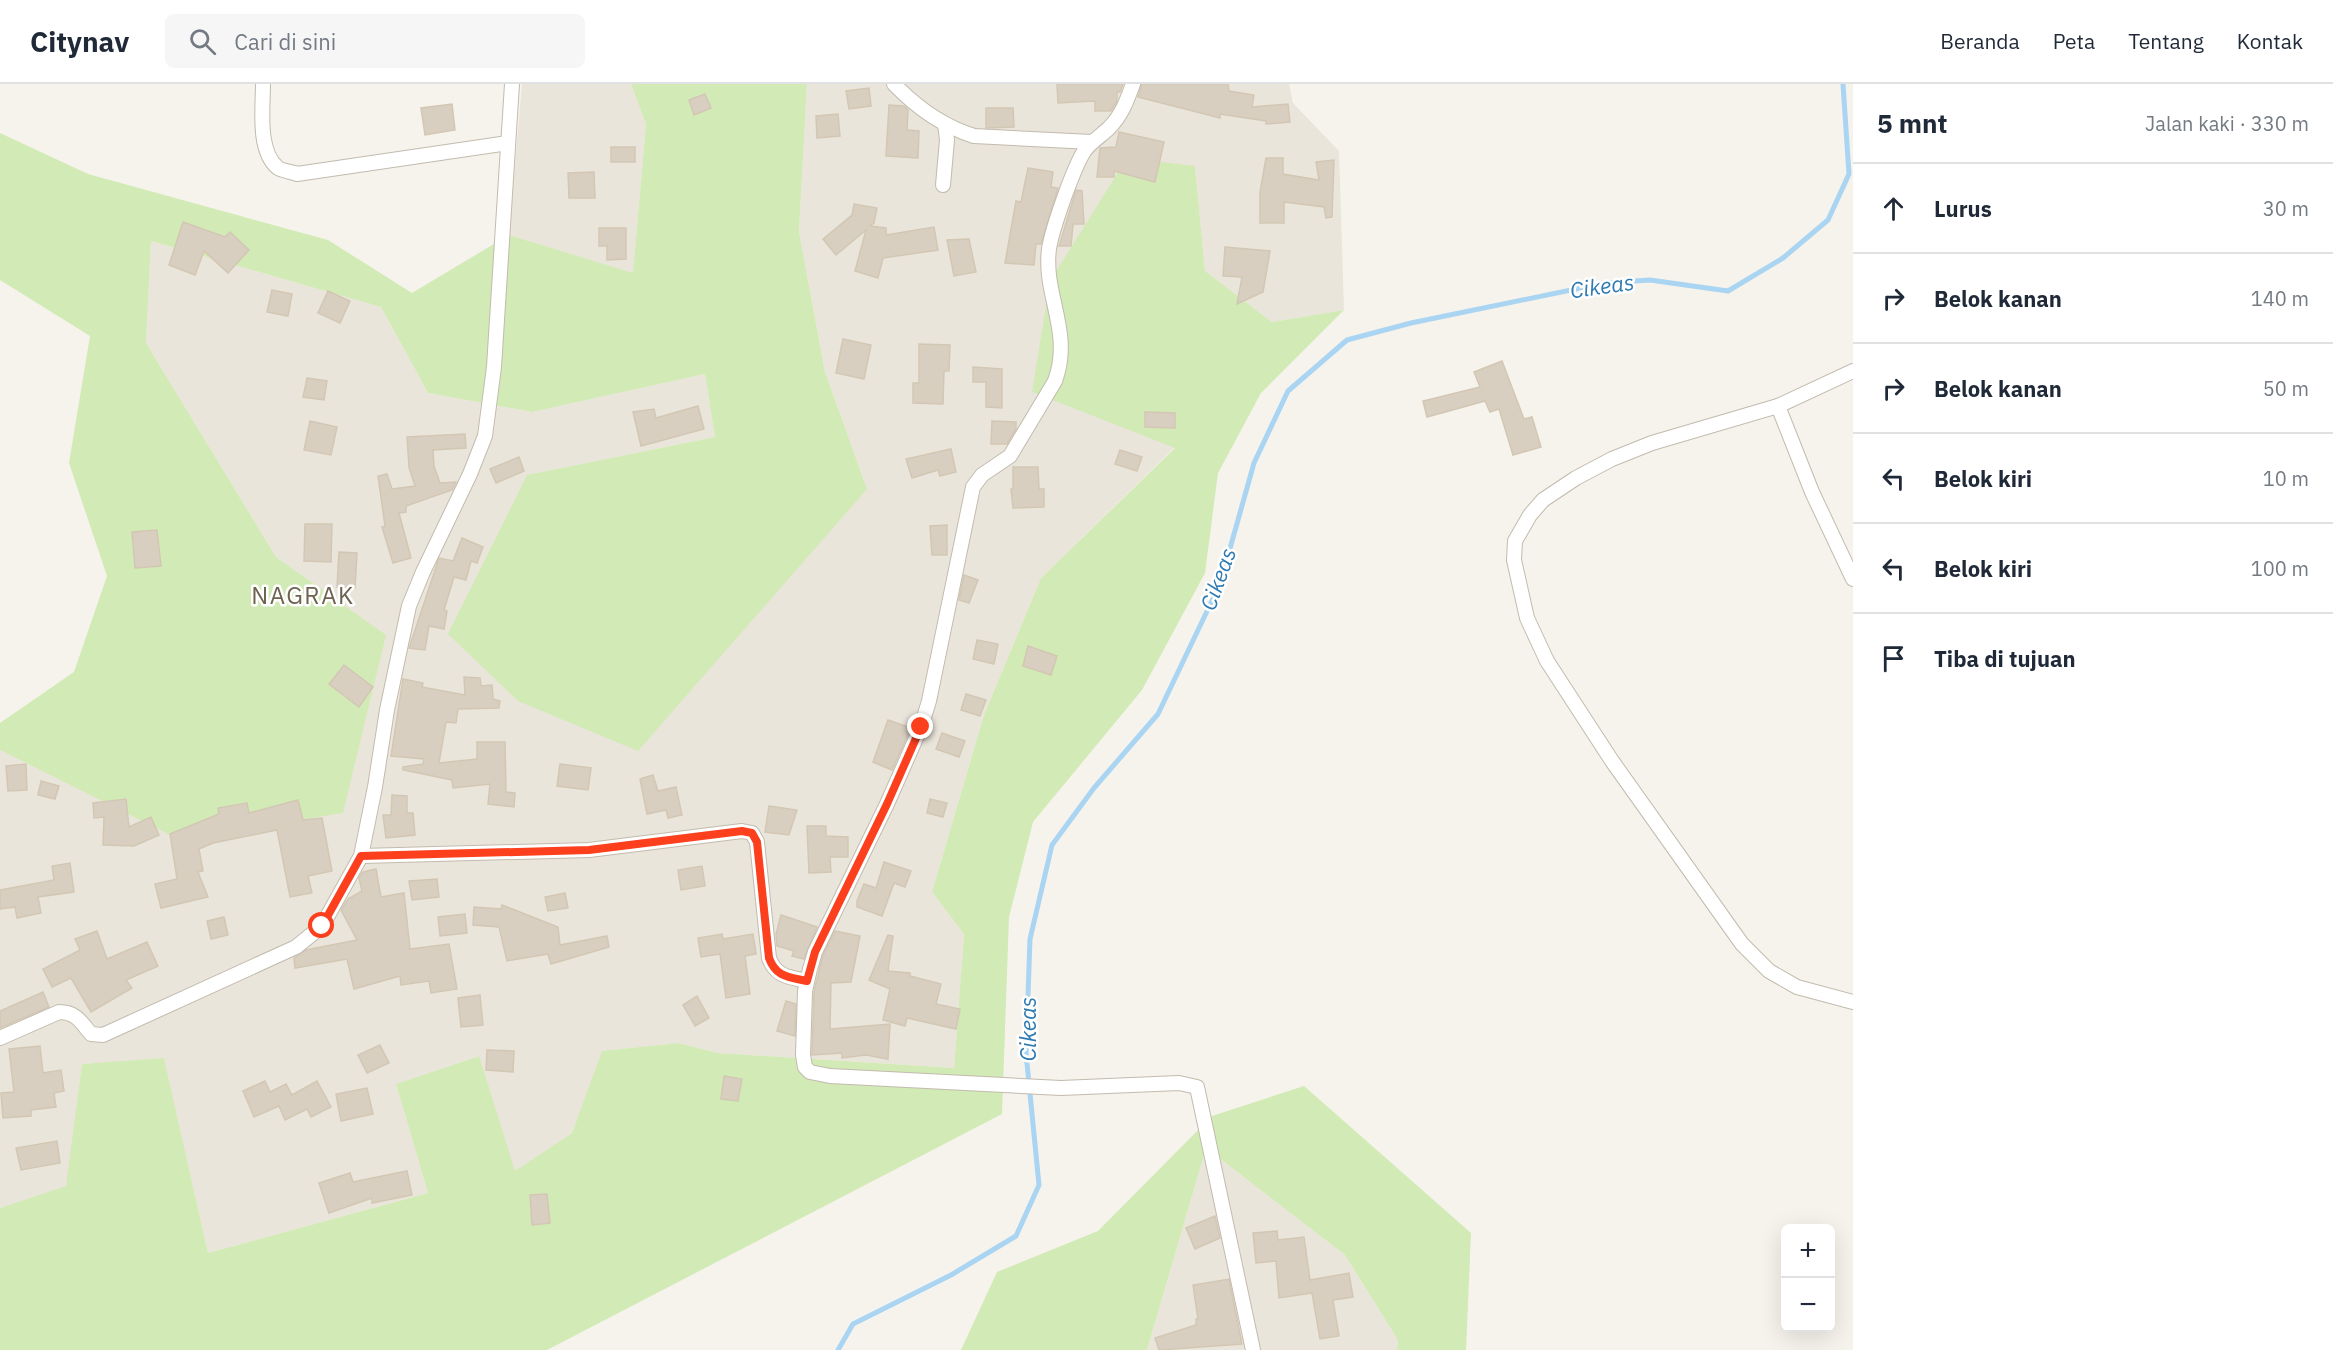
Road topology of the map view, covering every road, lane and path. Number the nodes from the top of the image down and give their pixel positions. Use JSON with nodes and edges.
{"nodes":[{"id":1,"x":263,"y":84,"type":"edge"},
{"id":2,"x":512,"y":84,"type":"edge"},
{"id":3,"x":894,"y":84,"type":"edge"},
{"id":4,"x":1133,"y":84,"type":"edge"},
{"id":5,"x":945,"y":124,"type":"junction"},
{"id":6,"x":1092,"y":142,"type":"junction"},
{"id":7,"x":508,"y":143,"type":"junction"},
{"id":8,"x":943,"y":185,"type":"dead end"},
{"id":9,"x":1853,"y":371,"type":"edge"},
{"id":10,"x":1778,"y":406,"type":"junction"},
{"id":11,"x":1853,"y":579,"type":"edge"},
{"id":12,"x":361,"y":856,"type":"junction"},
{"id":13,"x":807,"y":981,"type":"junction"},
{"id":14,"x":1853,"y":1002,"type":"edge"},
{"id":15,"x":0,"y":1038,"type":"edge"},
{"id":16,"x":1253,"y":1350,"type":"edge"}],
"edges":[{"from":1,"to":7,"type":"street"},
{"from":2,"to":7,"type":"street"},
{"from":3,"to":5,"type":"street"},
{"from":4,"to":6,"type":"street"},
{"from":5,"to":6,"type":"street"},
{"from":5,"to":8,"type":"street"},
{"from":6,"to":13,"type":"street"},
{"from":7,"to":12,"type":"street"},
{"from":9,"to":10,"type":"street"},
{"from":10,"to":11,"type":"street"},
{"from":10,"to":14,"type":"street"},
{"from":12,"to":13,"type":"street"},
{"from":12,"to":15,"type":"street"},
{"from":13,"to":16,"type":"street"}]}
